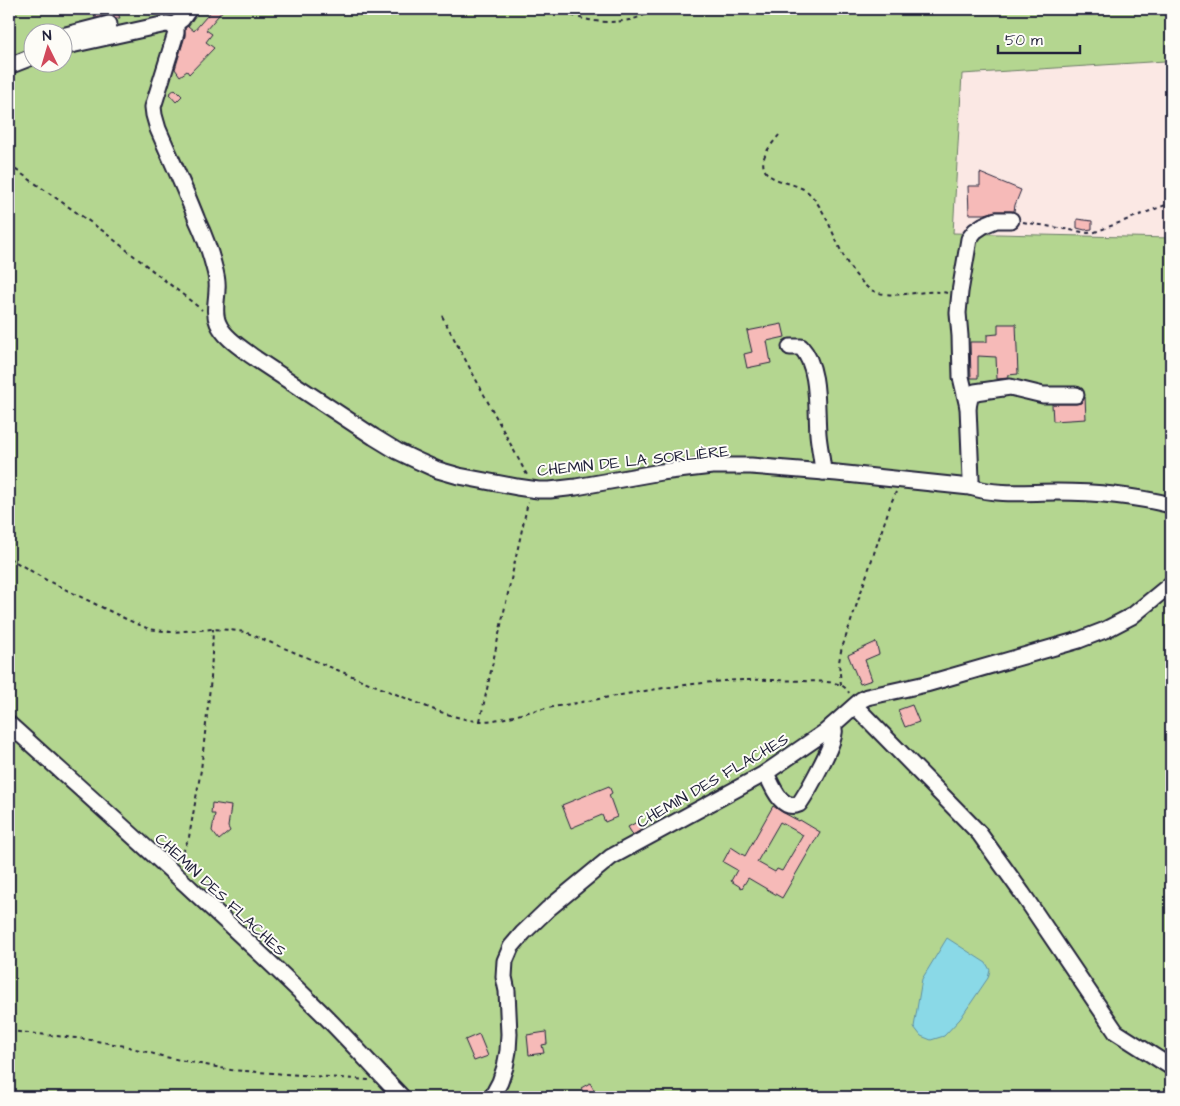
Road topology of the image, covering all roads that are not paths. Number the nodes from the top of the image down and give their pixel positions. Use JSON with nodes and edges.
{"nodes":[{"id":1,"x":188,"y":9,"type":"edge"},
{"id":2,"x":109,"y":24,"type":"dead end"},
{"id":3,"x":174,"y":25,"type":"junction"},
{"id":4,"x":72,"y":33,"type":"edge"},
{"id":5,"x":72,"y":45,"type":"edge"},
{"id":6,"x":22,"y":61,"type":"edge"},
{"id":7,"x":9,"y":66,"type":"edge"},
{"id":8,"x":1011,"y":220,"type":"road end"},
{"id":9,"x":790,"y":347,"type":"dead end"},
{"id":10,"x":1076,"y":395,"type":"dead end"},
{"id":11,"x":968,"y":407,"type":"junction"},
{"id":12,"x":824,"y":472,"type":"junction"},
{"id":13,"x":970,"y":487,"type":"junction"},
{"id":14,"x":1171,"y":505,"type":"edge"},
{"id":15,"x":1171,"y":584,"type":"edge"},
{"id":16,"x":855,"y":706,"type":"junction"},
{"id":17,"x":9,"y":724,"type":"edge"},
{"id":18,"x":832,"y":726,"type":"junction"},
{"id":19,"x":766,"y":773,"type":"junction"},
{"id":20,"x":1171,"y":1068,"type":"edge"},
{"id":21,"x":402,"y":1097,"type":"edge"},
{"id":22,"x":492,"y":1097,"type":"edge"}],
"edges":[{"from":1,"to":3,"type":"street"},
{"from":2,"to":4,"type":"street"},
{"from":3,"to":5,"type":"street"},
{"from":3,"to":12,"type":"street","name":"CHEMIN DE LA SORLIÈRE"},
{"from":6,"to":7,"type":"street"},
{"from":8,"to":11,"type":"street"},
{"from":9,"to":12,"type":"street"},
{"from":10,"to":11,"type":"street"},
{"from":11,"to":13,"type":"street"},
{"from":12,"to":13,"type":"street","name":"CHEMIN DE LA SORLIÈRE"},
{"from":13,"to":14,"type":"street","name":"CHEMIN DE LA SORLIÈRE"},
{"from":15,"to":16,"type":"street","name":"CHEMIN DES FLACHES"},
{"from":16,"to":18,"type":"street","name":"CHEMIN DES FLACHES"},
{"from":16,"to":20,"type":"street"},
{"from":17,"to":21,"type":"street","name":"CHEMIN DES FLACHES"},
{"from":18,"to":19,"type":"street","name":"CHEMIN DES FLACHES"},
{"from":18,"to":19,"type":"street"},
{"from":19,"to":22,"type":"street","name":"CHEMIN DES FLACHES"}]}
